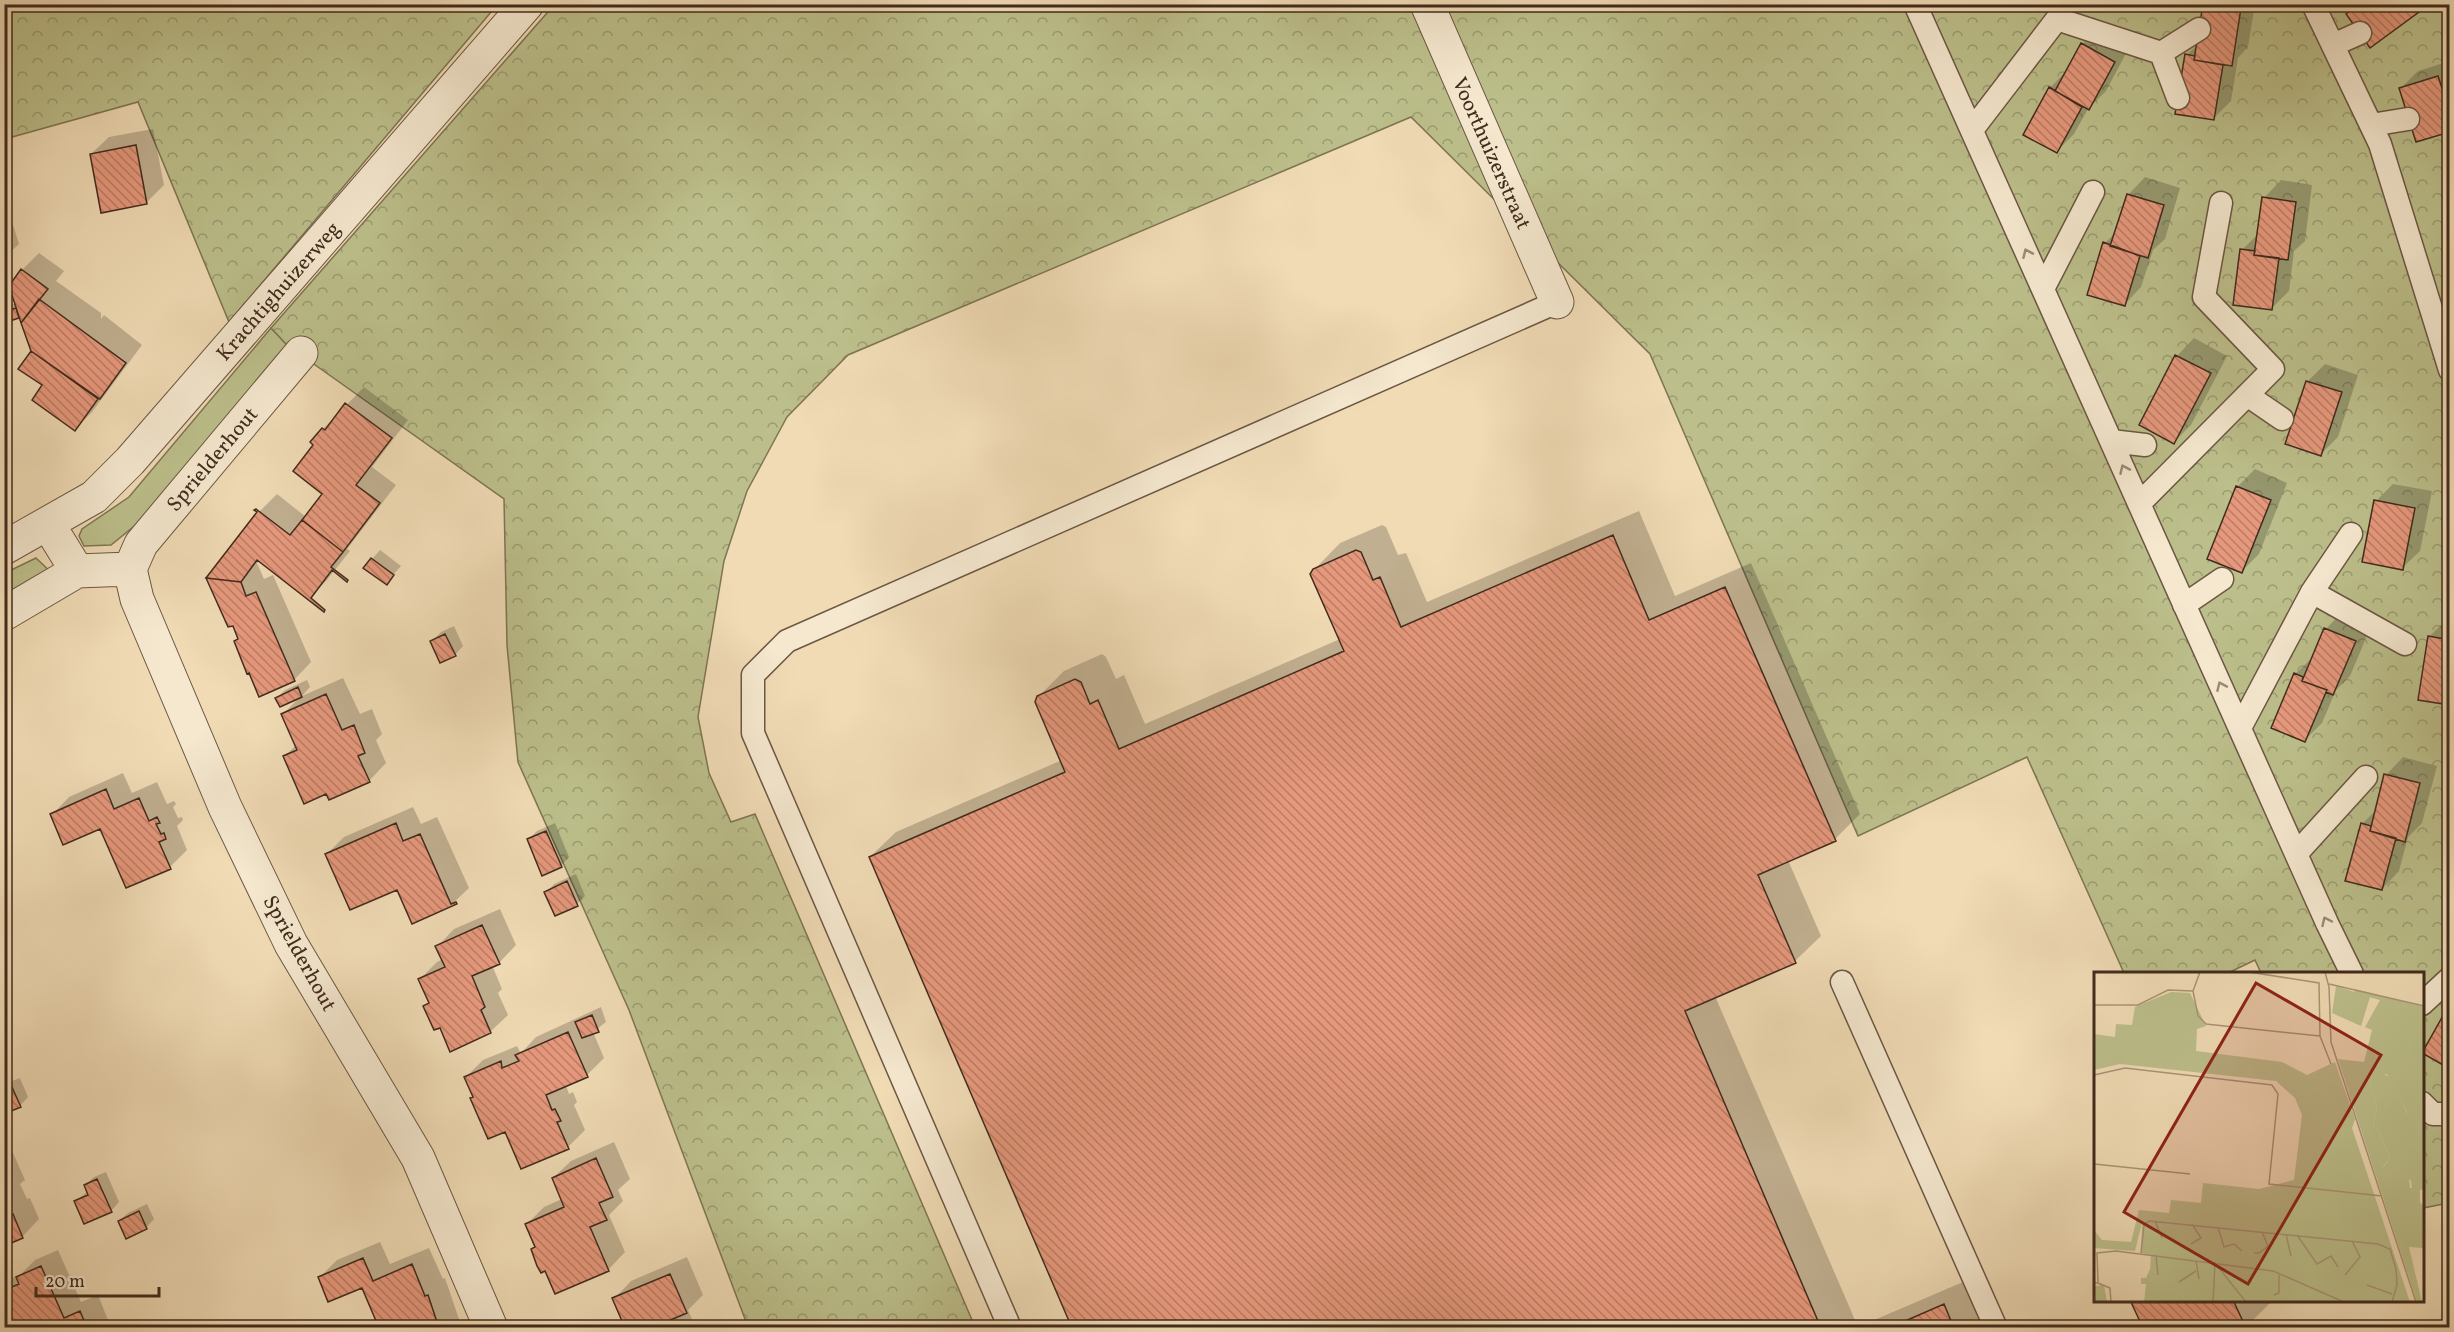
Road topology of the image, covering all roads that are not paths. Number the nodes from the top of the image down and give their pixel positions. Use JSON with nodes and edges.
{"nodes":[{"id":1,"x":527,"y":4,"type":"edge"},
{"id":2,"x":1428,"y":4,"type":"edge"},
{"id":3,"x":2313,"y":4,"type":"edge"},
{"id":4,"x":1917,"y":6,"type":"edge"},
{"id":5,"x":2062,"y":12,"type":"edge"},
{"id":6,"x":2199,"y":29,"type":"dead end"},
{"id":7,"x":2360,"y":33,"type":"dead end"},
{"id":8,"x":2333,"y":45,"type":"junction"},
{"id":9,"x":2162,"y":53,"type":"junction"},
{"id":10,"x":2178,"y":98,"type":"dead end"},
{"id":11,"x":2408,"y":119,"type":"dead end"},
{"id":12,"x":2371,"y":125,"type":"junction"},
{"id":13,"x":1972,"y":130,"type":"junction"},
{"id":14,"x":2093,"y":192,"type":"dead end"},
{"id":15,"x":2221,"y":203,"type":"dead end"},
{"id":16,"x":2043,"y":290,"type":"junction"},
{"id":17,"x":1557,"y":302,"type":"joint"},
{"id":18,"x":301,"y":353,"type":"dead end"},
{"id":19,"x":2449,"y":365,"type":"edge"},
{"id":20,"x":2247,"y":395,"type":"junction"},
{"id":21,"x":2282,"y":419,"type":"dead end"},
{"id":22,"x":2111,"y":441,"type":"junction"},
{"id":23,"x":2145,"y":445,"type":"dead end"},
{"id":24,"x":2139,"y":504,"type":"junction"},
{"id":25,"x":48,"y":524,"type":"junction"},
{"id":26,"x":2351,"y":534,"type":"dead end"},
{"id":27,"x":4,"y":548,"type":"edge"},
{"id":28,"x":130,"y":569,"type":"junction"},
{"id":29,"x":77,"y":571,"type":"junction"},
{"id":30,"x":2222,"y":579,"type":"dead end"},
{"id":31,"x":2312,"y":592,"type":"junction"},
{"id":32,"x":2184,"y":605,"type":"junction"},
{"id":33,"x":4,"y":614,"type":"edge"},
{"id":34,"x":2405,"y":644,"type":"dead end"},
{"id":35,"x":2240,"y":728,"type":"junction"},
{"id":36,"x":2366,"y":777,"type":"dead end"},
{"id":37,"x":2296,"y":854,"type":"junction"},
{"id":38,"x":2351,"y":972,"type":"edge"},
{"id":39,"x":2450,"y":978,"type":"edge"},
{"id":40,"x":1842,"y":982,"type":"dead end"},
{"id":41,"x":2424,"y":1002,"type":"edge"},
{"id":42,"x":2424,"y":1105,"type":"edge"},
{"id":43,"x":2450,"y":1114,"type":"edge"},
{"id":44,"x":491,"y":1328,"type":"edge"},
{"id":45,"x":1010,"y":1328,"type":"edge"},
{"id":46,"x":1996,"y":1328,"type":"edge"}],
"edges":[{"from":1,"to":25,"type":"street","name":"Krachtighuizerweg"},
{"from":2,"to":17,"type":"street","name":"Voorthuizerstraat"},
{"from":3,"to":8,"type":"lane"},
{"from":4,"to":13,"type":"lane"},
{"from":5,"to":9,"type":"lane"},
{"from":5,"to":13,"type":"lane"},
{"from":6,"to":9,"type":"lane"},
{"from":7,"to":8,"type":"lane"},
{"from":8,"to":12,"type":"lane"},
{"from":9,"to":10,"type":"lane"},
{"from":11,"to":12,"type":"lane"},
{"from":12,"to":19,"type":"lane"},
{"from":16,"to":13,"type":"lane","one_way":true},
{"from":14,"to":16,"type":"lane"},
{"from":15,"to":20,"type":"lane"},
{"from":16,"to":22,"type":"lane"},
{"from":17,"to":45,"type":"lane"},
{"from":18,"to":28,"type":"street","name":"Sprielderhout"},
{"from":20,"to":21,"type":"lane"},
{"from":20,"to":24,"type":"lane"},
{"from":22,"to":23,"type":"lane"},
{"from":24,"to":22,"type":"lane","one_way":true},
{"from":24,"to":32,"type":"lane"},
{"from":25,"to":27,"type":"street","name":"Krachtighuizerweg"},
{"from":25,"to":29,"type":"street"},
{"from":26,"to":31,"type":"lane"},
{"from":28,"to":29,"type":"street"},
{"from":28,"to":44,"type":"street","name":"Sprielderhout"},
{"from":29,"to":33,"type":"street"},
{"from":30,"to":32,"type":"lane"},
{"from":31,"to":34,"type":"lane"},
{"from":31,"to":35,"type":"lane"},
{"from":35,"to":32,"type":"lane","one_way":true},
{"from":35,"to":37,"type":"lane"},
{"from":36,"to":37,"type":"lane"},
{"from":38,"to":37,"type":"lane","one_way":true},
{"from":39,"to":41,"type":"lane"},
{"from":40,"to":46,"type":"lane"},
{"from":42,"to":43,"type":"lane"}]}
